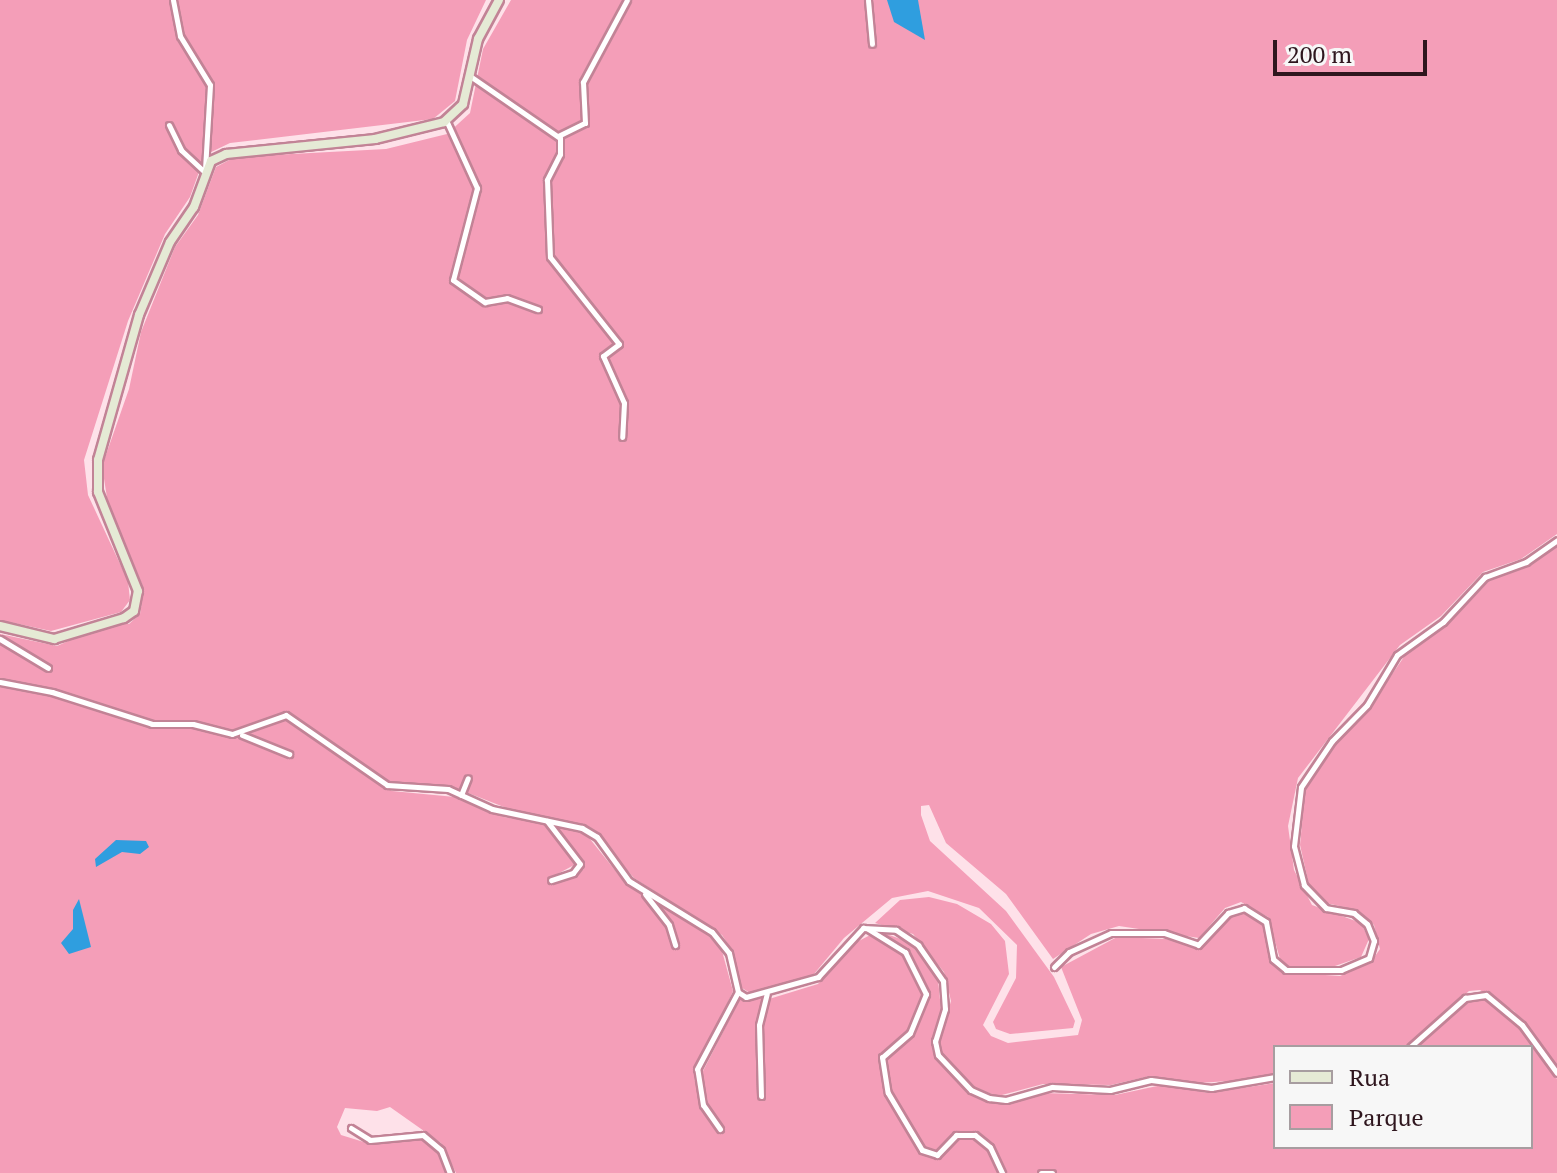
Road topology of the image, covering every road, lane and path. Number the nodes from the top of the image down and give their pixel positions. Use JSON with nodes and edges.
{"nodes":[{"id":1,"x":173,"y":0,"type":"edge"},
{"id":2,"x":499,"y":0,"type":"edge"},
{"id":3,"x":627,"y":0,"type":"edge"},
{"id":4,"x":868,"y":0,"type":"edge"},
{"id":5,"x":872,"y":44,"type":"dead end"},
{"id":6,"x":470,"y":76,"type":"junction"},
{"id":7,"x":446,"y":120,"type":"junction"},
{"id":8,"x":169,"y":125,"type":"dead end"},
{"id":9,"x":558,"y":136,"type":"junction"},
{"id":10,"x":206,"y":173,"type":"junction"},
{"id":11,"x":538,"y":309,"type":"dead end"},
{"id":12,"x":622,"y":437,"type":"dead end"},
{"id":13,"x":1557,"y":540,"type":"edge"},
{"id":14,"x":0,"y":626,"type":"edge"},
{"id":15,"x":0,"y":639,"type":"edge"},
{"id":16,"x":48,"y":668,"type":"dead end"},
{"id":17,"x":0,"y":682,"type":"edge"},
{"id":18,"x":240,"y":734,"type":"junction"},
{"id":19,"x":289,"y":754,"type":"dead end"},
{"id":20,"x":468,"y":778,"type":"dead end"},
{"id":21,"x":461,"y":795,"type":"junction"},
{"id":22,"x":547,"y":820,"type":"junction"},
{"id":23,"x":551,"y":880,"type":"dead end"},
{"id":24,"x":642,"y":890,"type":"junction"},
{"id":25,"x":863,"y":928,"type":"junction"},
{"id":26,"x":675,"y":945,"type":"dead end"},
{"id":27,"x":1054,"y":967,"type":"dead end"},
{"id":28,"x":738,"y":992,"type":"junction"},
{"id":29,"x":767,"y":994,"type":"junction"},
{"id":30,"x":1412,"y":1045,"type":"edge"},
{"id":31,"x":1557,"y":1073,"type":"edge"},
{"id":32,"x":1273,"y":1077,"type":"edge"},
{"id":33,"x":761,"y":1096,"type":"dead end"},
{"id":34,"x":351,"y":1128,"type":"dead end"},
{"id":35,"x":720,"y":1129,"type":"dead end"},
{"id":36,"x":450,"y":1173,"type":"edge"},
{"id":37,"x":1002,"y":1173,"type":"edge"},
{"id":38,"x":1041,"y":1173,"type":"edge"},
{"id":39,"x":1052,"y":1173,"type":"edge"}],
"edges":[{"from":1,"to":10,"type":"street"},
{"from":2,"to":6,"type":"street"},
{"from":3,"to":9,"type":"street"},
{"from":4,"to":5,"type":"street"},
{"from":6,"to":7,"type":"street"},
{"from":6,"to":9,"type":"street"},
{"from":7,"to":10,"type":"street"},
{"from":7,"to":11,"type":"street"},
{"from":8,"to":10,"type":"street"},
{"from":9,"to":12,"type":"street"},
{"from":10,"to":14,"type":"street"},
{"from":13,"to":27,"type":"street"},
{"from":15,"to":16,"type":"street"},
{"from":17,"to":18,"type":"street"},
{"from":18,"to":19,"type":"street"},
{"from":18,"to":21,"type":"street"},
{"from":20,"to":21,"type":"street"},
{"from":21,"to":22,"type":"street"},
{"from":22,"to":23,"type":"street"},
{"from":22,"to":24,"type":"street"},
{"from":24,"to":26,"type":"street"},
{"from":24,"to":28,"type":"street"},
{"from":25,"to":29,"type":"street"},
{"from":25,"to":32,"type":"street"},
{"from":25,"to":37,"type":"street"},
{"from":28,"to":29,"type":"street"},
{"from":28,"to":35,"type":"street"},
{"from":29,"to":33,"type":"street"},
{"from":30,"to":31,"type":"street"},
{"from":34,"to":36,"type":"street"},
{"from":38,"to":39,"type":"street"}]}
